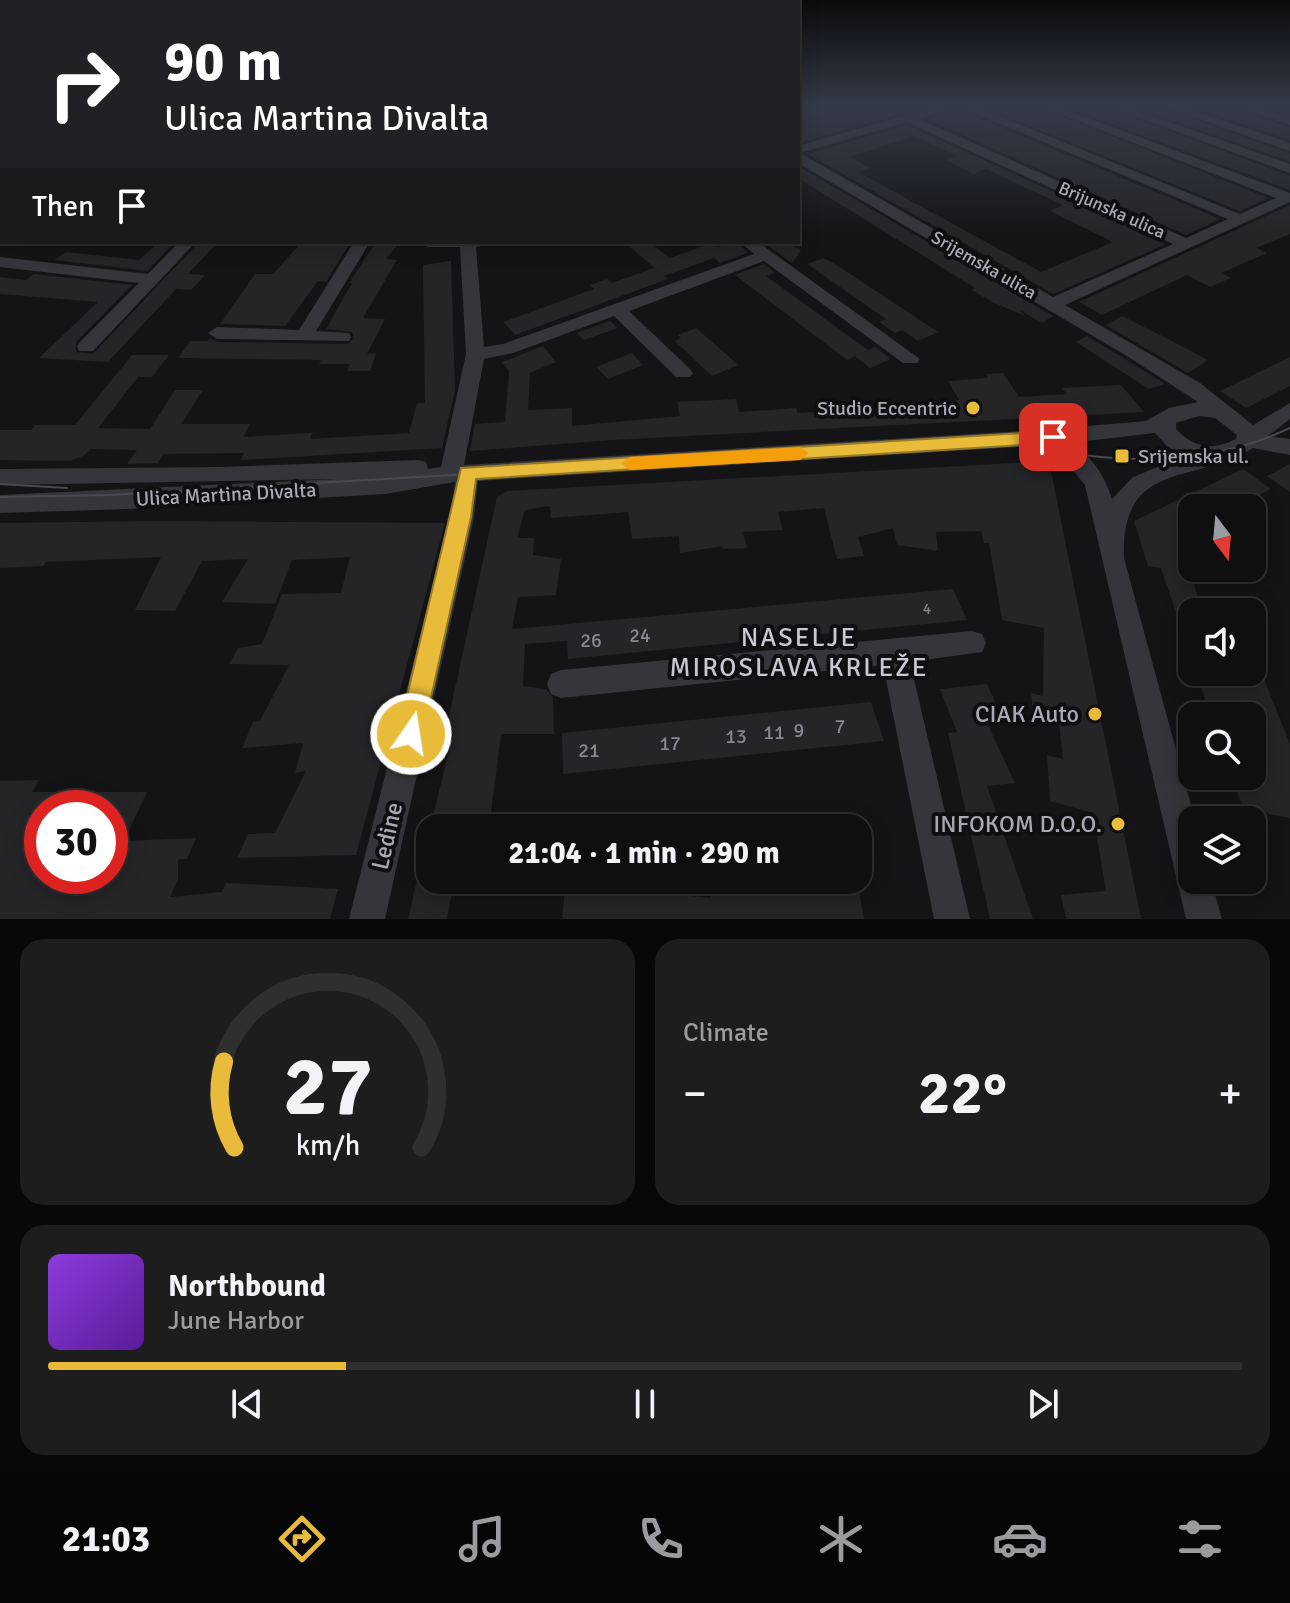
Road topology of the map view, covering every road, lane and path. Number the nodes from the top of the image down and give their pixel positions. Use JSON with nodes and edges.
{"nodes":[{"id":1,"x":976,"y":149,"type":"edge"},
{"id":2,"x":1069,"y":149,"type":"edge"},
{"id":3,"x":1159,"y":149,"type":"edge"},
{"id":4,"x":1233,"y":149,"type":"edge"},
{"id":5,"x":800,"y":158,"type":"edge"},
{"id":6,"x":1290,"y":169,"type":"edge"},
{"id":7,"x":1290,"y":198,"type":"edge"},
{"id":8,"x":1240,"y":219,"type":"junction"},
{"id":9,"x":1185,"y":243,"type":"junction"},
{"id":10,"x":186,"y":244,"type":"edge"},
{"id":11,"x":361,"y":244,"type":"edge"},
{"id":12,"x":476,"y":244,"type":"edge"},
{"id":13,"x":751,"y":244,"type":"edge"},
{"id":14,"x":766,"y":255,"type":"junction"},
{"id":15,"x":0,"y":262,"type":"edge"},
{"id":16,"x":152,"y":279,"type":"junction"},
{"id":17,"x":1052,"y":304,"type":"junction"},
{"id":18,"x":617,"y":309,"type":"junction"},
{"id":19,"x":217,"y":333,"type":"dead end"},
{"id":20,"x":304,"y":336,"type":"junction"},
{"id":21,"x":342,"y":337,"type":"dead end"},
{"id":22,"x":86,"y":347,"type":"dead end"},
{"id":23,"x":475,"y":354,"type":"junction"},
{"id":24,"x":910,"y":359,"type":"dead end"},
{"id":25,"x":683,"y":373,"type":"dead end"},
{"id":26,"x":1169,"y":374,"type":"junction"},
{"id":27,"x":1186,"y":410,"type":"junction"},
{"id":28,"x":1283,"y":414,"type":"edge"},
{"id":29,"x":1232,"y":417,"type":"junction"},
{"id":30,"x":1172,"y":436,"type":"junction"},
{"id":31,"x":1043,"y":438,"type":"junction"},
{"id":32,"x":1248,"y":442,"type":"junction"},
{"id":33,"x":1290,"y":446,"type":"edge"},
{"id":34,"x":1223,"y":454,"type":"junction"},
{"id":35,"x":459,"y":473,"type":"junction"},
{"id":36,"x":1158,"y":474,"type":"junction"},
{"id":37,"x":0,"y":477,"type":"edge"},
{"id":38,"x":0,"y":504,"type":"edge"},
{"id":39,"x":1109,"y":536,"type":"junction"},
{"id":40,"x":972,"y":643,"type":"dead end"},
{"id":41,"x":894,"y":651,"type":"junction"},
{"id":42,"x":561,"y":684,"type":"dead end"},
{"id":43,"x":1178,"y":817,"type":"edge"},
{"id":44,"x":1198,"y":894,"type":"edge"},
{"id":45,"x":367,"y":919,"type":"edge"},
{"id":46,"x":952,"y":919,"type":"edge"},
{"id":47,"x":1204,"y":919,"type":"edge"}],
"edges":[{"from":1,"to":9,"type":"street","name":"Brijunska ulica"},
{"from":2,"to":8,"type":"street"},
{"from":3,"to":7,"type":"street"},
{"from":4,"to":6,"type":"street"},
{"from":5,"to":17,"type":"street","name":"Srijemska ulica"},
{"from":7,"to":8,"type":"street"},
{"from":8,"to":9,"type":"street"},
{"from":9,"to":17,"type":"street"},
{"from":10,"to":16,"type":"street"},
{"from":11,"to":20,"type":"street"},
{"from":12,"to":23,"type":"street","name":"Ledine"},
{"from":13,"to":14,"type":"street"},
{"from":14,"to":18,"type":"street"},
{"from":14,"to":24,"type":"street"},
{"from":15,"to":16,"type":"street"},
{"from":16,"to":22,"type":"street"},
{"from":17,"to":26,"type":"street","name":"Srijemska ulica"},
{"from":18,"to":23,"type":"street"},
{"from":18,"to":25,"type":"street"},
{"from":19,"to":20,"type":"street"},
{"from":20,"to":21,"type":"street"},
{"from":23,"to":35,"type":"street","name":"Ledine"},
{"from":26,"to":27,"type":"street","name":"Srijemska ulica"},
{"from":26,"to":29,"type":"street","name":"Srijemska ulica"},
{"from":27,"to":29,"type":"street"},
{"from":27,"to":30,"type":"street"},
{"from":28,"to":29,"type":"street"},
{"from":28,"to":32,"type":"street"},
{"from":28,"to":33,"type":"street"},
{"from":29,"to":32,"type":"street"},
{"from":30,"to":31,"type":"street","name":"Ulica Martina Divalta"},
{"from":30,"to":34,"type":"street","name":"Ulica Martina Divalta"},
{"from":30,"to":36,"type":"street"},
{"from":31,"to":35,"type":"street","name":"Ulica Martina Divalta"},
{"from":31,"to":39,"type":"street"},
{"from":32,"to":33,"type":"street"},
{"from":32,"to":34,"type":"street"},
{"from":34,"to":36,"type":"street"},
{"from":35,"to":37,"type":"street","name":"Ulica Martina Divalta"},
{"from":35,"to":38,"type":"street","name":"Ulica Martina Divalta"},
{"from":35,"to":45,"type":"street","name":"Ledine"},
{"from":36,"to":39,"type":"street"},
{"from":39,"to":43,"type":"street"},
{"from":40,"to":41,"type":"street"},
{"from":41,"to":42,"type":"street"},
{"from":41,"to":46,"type":"street"},
{"from":44,"to":47,"type":"street"}]}
